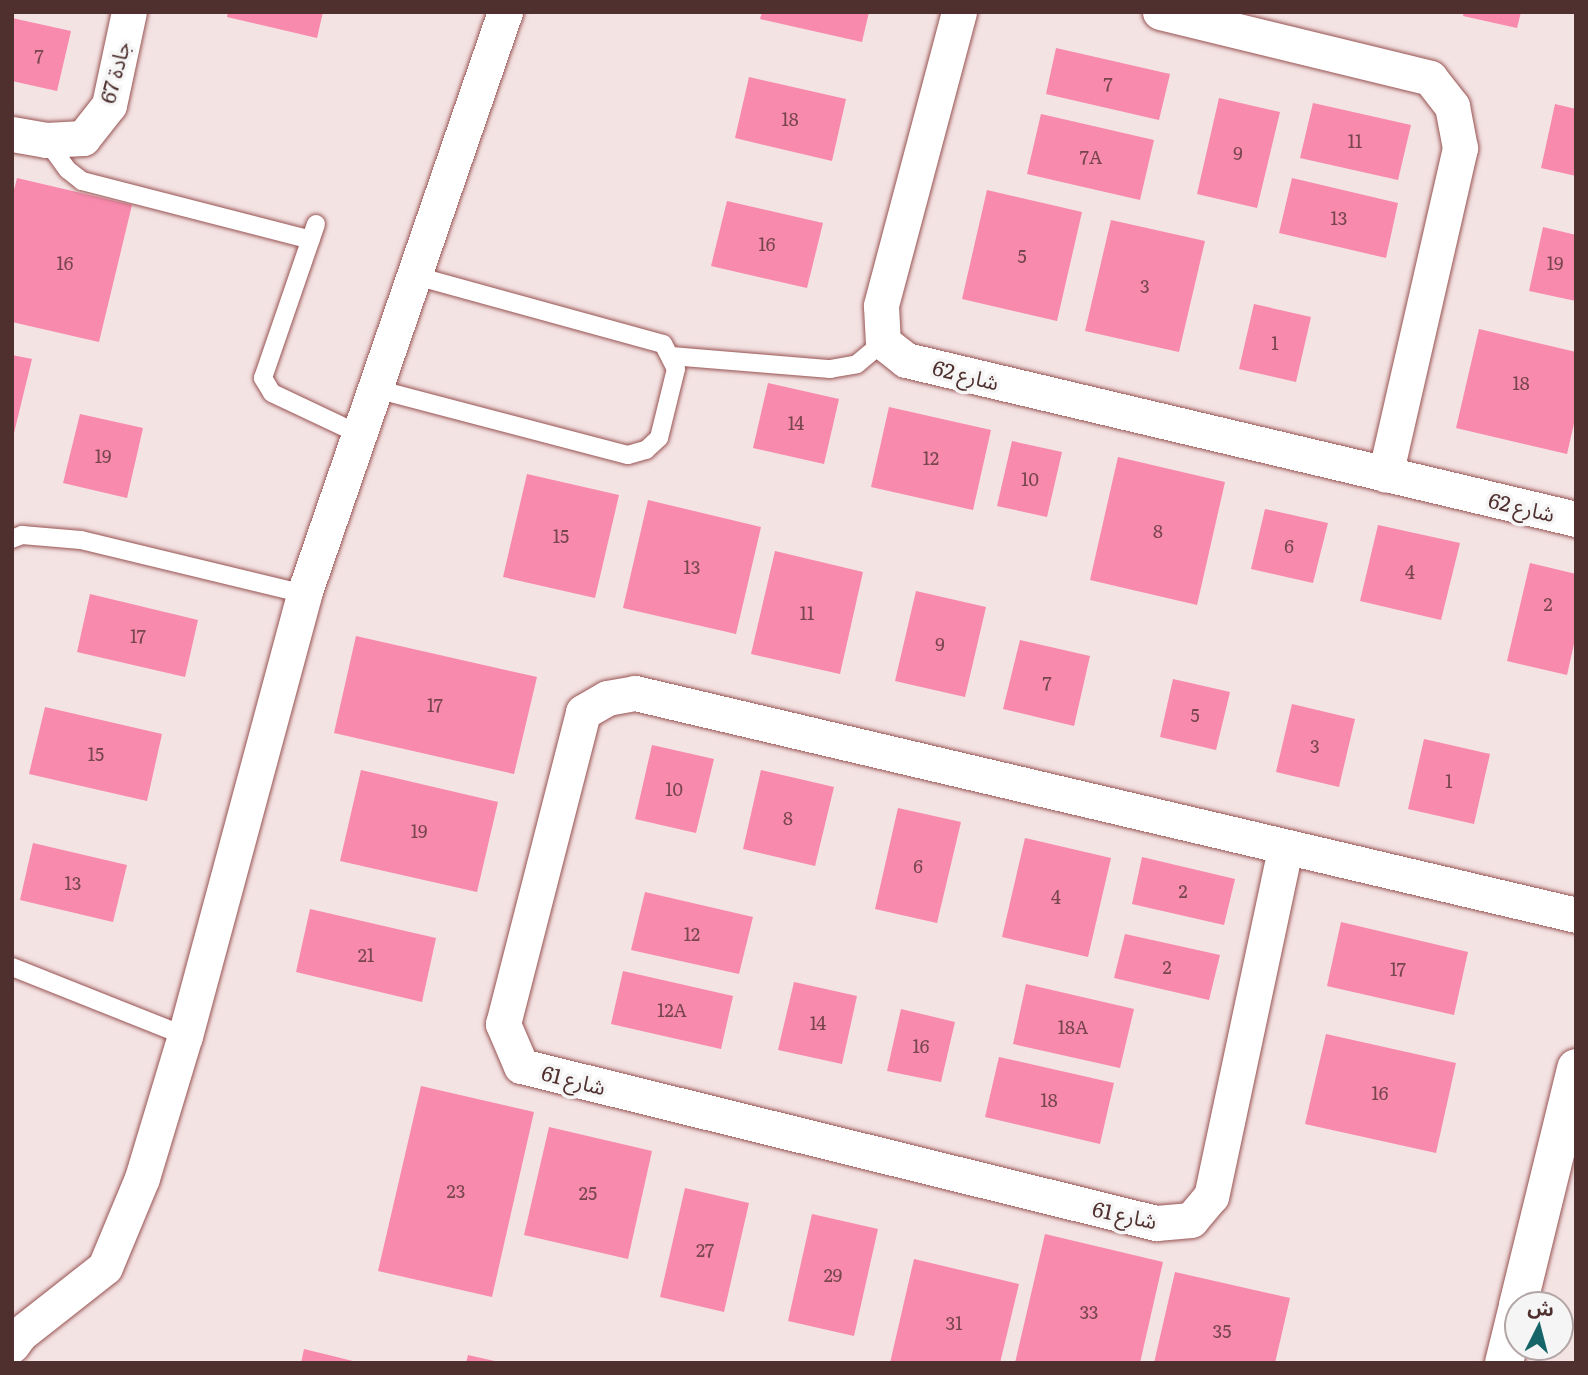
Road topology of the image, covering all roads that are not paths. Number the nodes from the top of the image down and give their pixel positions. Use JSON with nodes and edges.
{"nodes":[{"id":1,"x":129,"y":12,"type":"edge"},
{"id":2,"x":505,"y":12,"type":"edge"},
{"id":3,"x":959,"y":12,"type":"edge"},
{"id":4,"x":1160,"y":12,"type":"edge"},
{"id":5,"x":12,"y":134,"type":"edge"},
{"id":6,"x":46,"y":140,"type":"junction"},
{"id":7,"x":413,"y":275,"type":"junction"},
{"id":8,"x":883,"y":342,"type":"junction"},
{"id":9,"x":671,"y":356,"type":"junction"},
{"id":10,"x":376,"y":389,"type":"junction"},
{"id":11,"x":361,"y":435,"type":"junction"},
{"id":12,"x":1385,"y":475,"type":"junction"},
{"id":13,"x":1576,"y":519,"type":"edge"},
{"id":14,"x":12,"y":539,"type":"edge"},
{"id":15,"x":304,"y":594,"type":"junction"},
{"id":16,"x":1285,"y":849,"type":"junction"},
{"id":17,"x":1576,"y":915,"type":"edge"},
{"id":18,"x":12,"y":967,"type":"edge"},
{"id":19,"x":185,"y":1036,"type":"junction"},
{"id":20,"x":1576,"y":1068,"type":"edge"},
{"id":21,"x":1522,"y":1291,"type":"edge"},
{"id":22,"x":12,"y":1345,"type":"edge"}],
"edges":[{"from":1,"to":6,"type":"street","name":"جادة 67"},
{"from":2,"to":7,"type":"street"},
{"from":3,"to":8,"type":"street"},
{"from":4,"to":12,"type":"street"},
{"from":5,"to":6,"type":"street","name":"جادة 67"},
{"from":6,"to":11,"type":"lane"},
{"from":7,"to":9,"type":"lane"},
{"from":7,"to":10,"type":"street"},
{"from":8,"to":9,"type":"lane"},
{"from":8,"to":12,"type":"street","name":"شارع 62"},
{"from":9,"to":10,"type":"lane"},
{"from":10,"to":11,"type":"street"},
{"from":11,"to":15,"type":"street"},
{"from":12,"to":13,"type":"street","name":"شارع 62"},
{"from":14,"to":15,"type":"lane"},
{"from":15,"to":19,"type":"street"},
{"from":16,"to":16,"type":"street","name":"شارع 61"},
{"from":16,"to":17,"type":"street","name":"شارع 61"},
{"from":18,"to":19,"type":"lane"},
{"from":19,"to":22,"type":"street"},
{"from":20,"to":21,"type":"street"}]}
